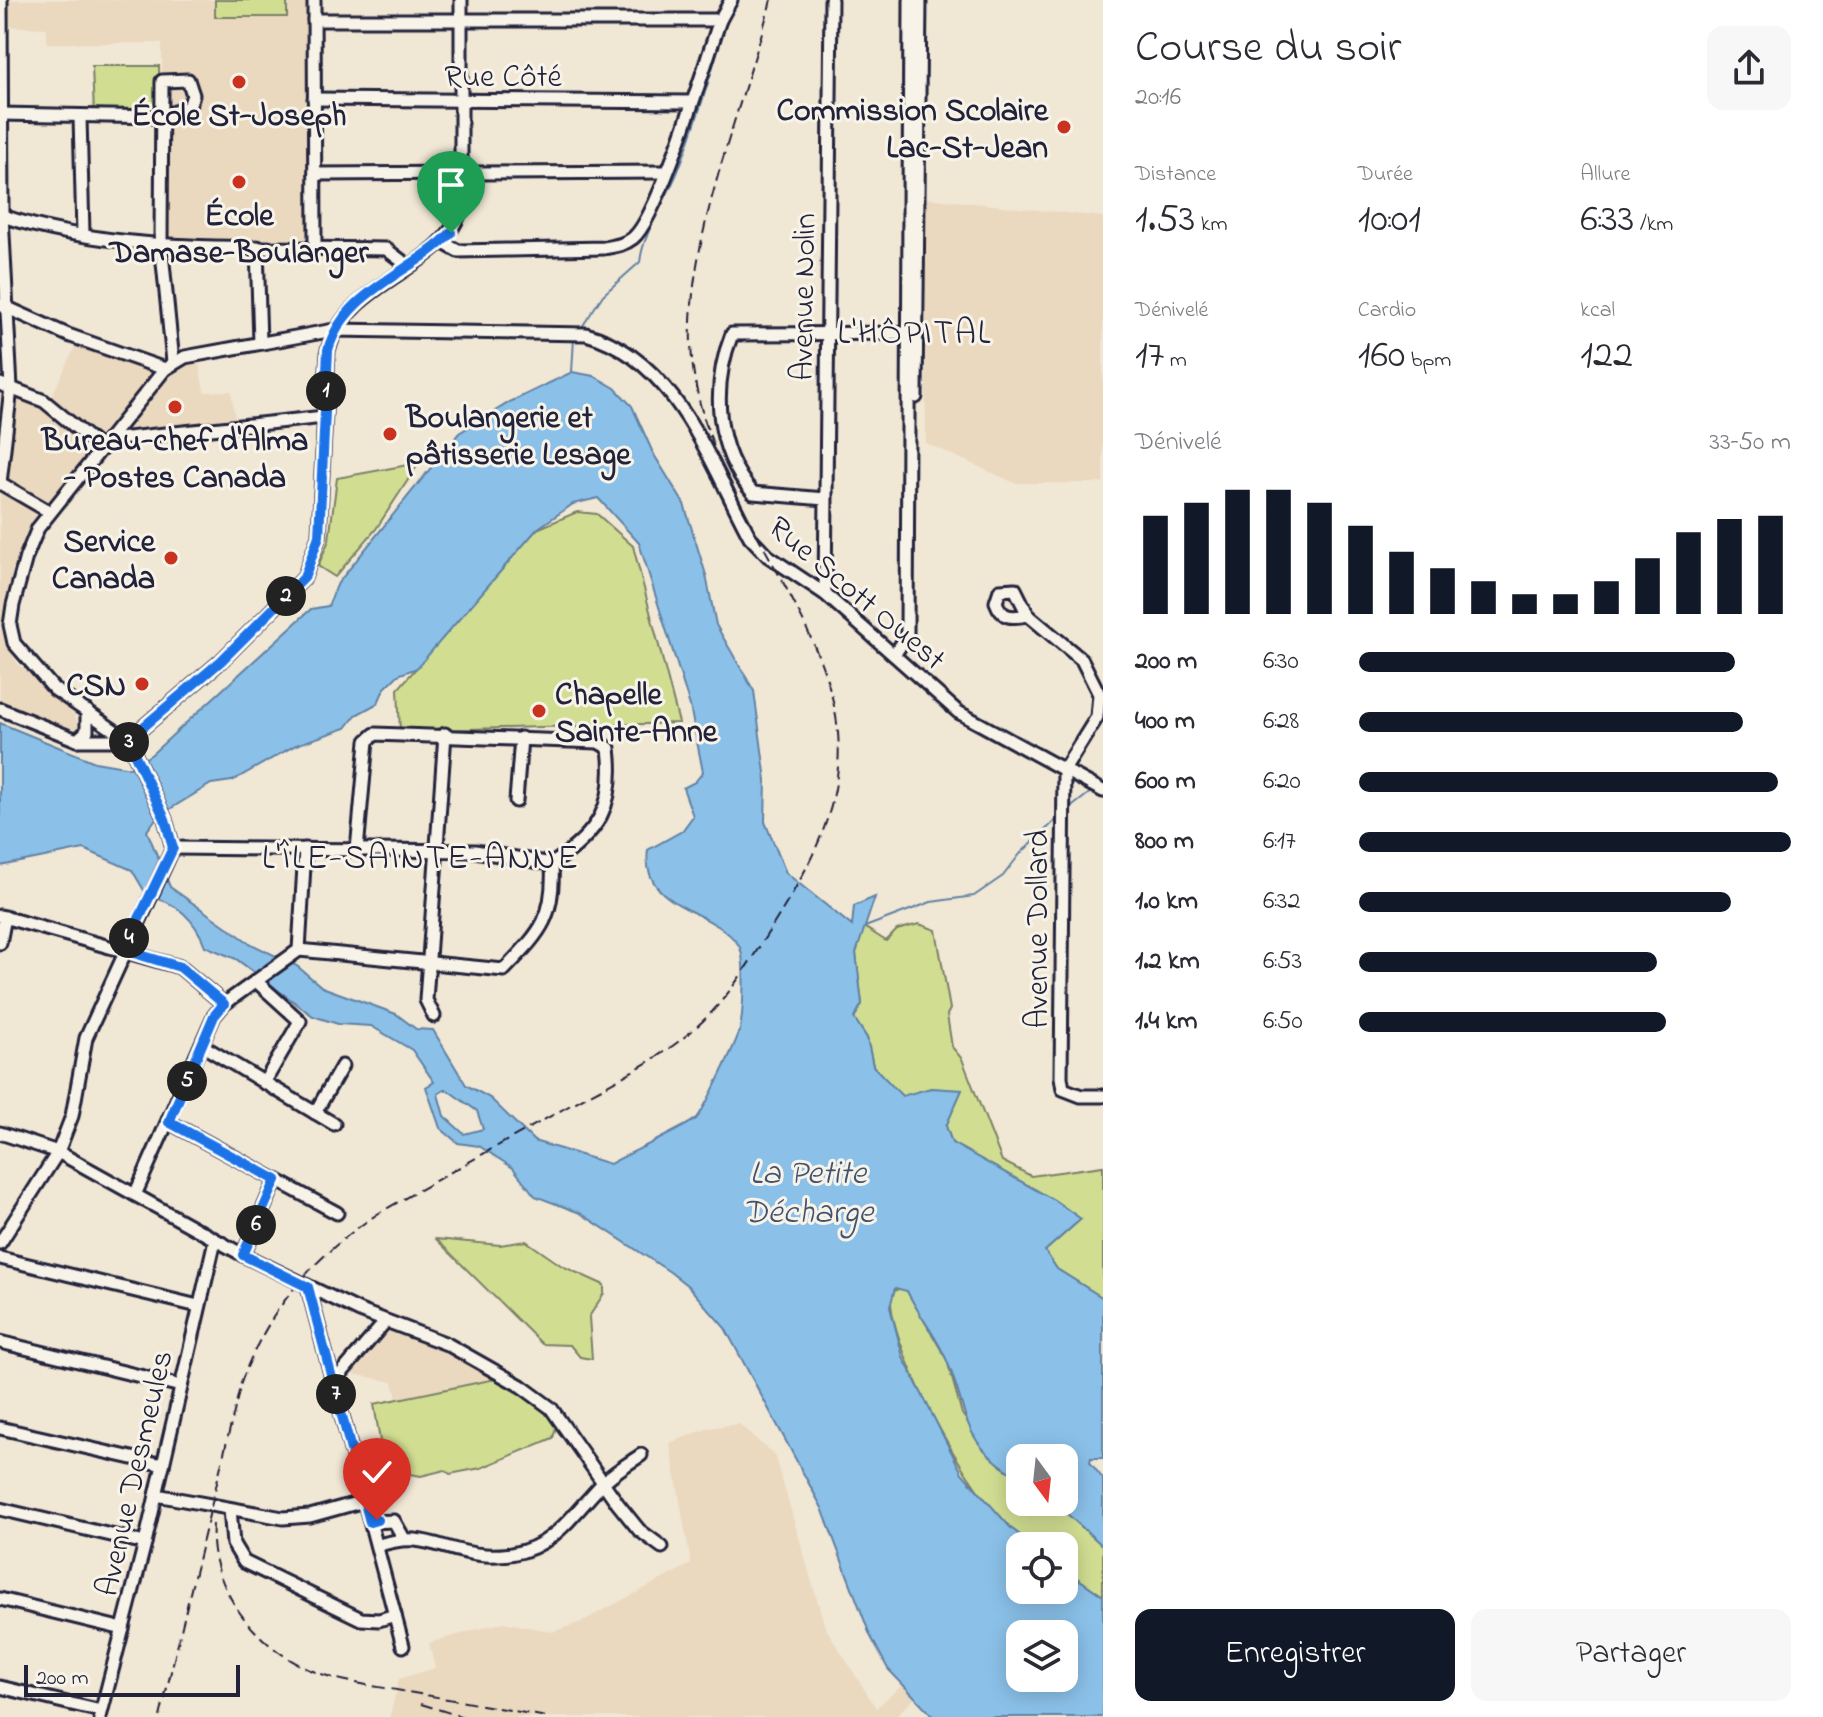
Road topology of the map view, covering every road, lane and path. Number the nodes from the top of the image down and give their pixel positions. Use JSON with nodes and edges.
{"nodes":[{"id":1,"x":1,"y":0,"type":"edge"},
{"id":2,"x":314,"y":0,"type":"edge"},
{"id":3,"x":461,"y":0,"type":"edge"},
{"id":4,"x":731,"y":0,"type":"edge"},
{"id":5,"x":831,"y":0,"type":"edge"},
{"id":6,"x":910,"y":0,"type":"edge"},
{"id":7,"x":920,"y":0,"type":"edge"},
{"id":8,"x":461,"y":19,"type":"junction"},
{"id":9,"x":314,"y":20,"type":"junction"},
{"id":10,"x":720,"y":20,"type":"junction"},
{"id":11,"x":1,"y":28,"type":"edge"},
{"id":12,"x":314,"y":99,"type":"junction"},
{"id":13,"x":461,"y":101,"type":"junction"},
{"id":14,"x":691,"y":102,"type":"junction"},
{"id":15,"x":1,"y":115,"type":"edge"},
{"id":16,"x":80,"y":117,"type":"junction"},
{"id":17,"x":461,"y":172,"type":"junction"},
{"id":18,"x":666,"y":172,"type":"junction"},
{"id":19,"x":315,"y":174,"type":"junction"},
{"id":20,"x":1,"y":215,"type":"edge"},
{"id":21,"x":83,"y":234,"type":"junction"},
{"id":22,"x":442,"y":242,"type":"junction"},
{"id":23,"x":161,"y":243,"type":"junction"},
{"id":24,"x":257,"y":247,"type":"junction"},
{"id":25,"x":315,"y":247,"type":"junction"},
{"id":26,"x":407,"y":265,"type":"junction"},
{"id":27,"x":3,"y":306,"type":"edge"},
{"id":28,"x":334,"y":330,"type":"junction"},
{"id":29,"x":828,"y":332,"type":"junction"},
{"id":30,"x":914,"y":333,"type":"junction"},
{"id":31,"x":260,"y":343,"type":"junction"},
{"id":32,"x":169,"y":365,"type":"junction"},
{"id":33,"x":6,"y":386,"type":"edge"},
{"id":34,"x":324,"y":417,"type":"junction"},
{"id":35,"x":106,"y":444,"type":"junction"},
{"id":36,"x":0,"y":483,"type":"edge"},
{"id":37,"x":825,"y":499,"type":"junction"},
{"id":38,"x":50,"y":512,"type":"junction"},
{"id":39,"x":825,"y":594,"type":"junction"},
{"id":40,"x":0,"y":601,"type":"edge"},
{"id":41,"x":13,"y":605,"type":"junction"},
{"id":42,"x":1028,"y":615,"type":"dead end"},
{"id":43,"x":894,"y":655,"type":"junction"},
{"id":44,"x":0,"y":709,"type":"edge"},
{"id":45,"x":87,"y":711,"type":"junction"},
{"id":46,"x":445,"y":734,"type":"junction"},
{"id":47,"x":521,"y":738,"type":"junction"},
{"id":48,"x":77,"y":740,"type":"junction"},
{"id":49,"x":130,"y":745,"type":"junction"},
{"id":50,"x":1064,"y":770,"type":"junction"},
{"id":51,"x":1103,"y":791,"type":"edge"},
{"id":52,"x":516,"y":801,"type":"dead end"},
{"id":53,"x":305,"y":849,"type":"junction"},
{"id":54,"x":435,"y":849,"type":"junction"},
{"id":55,"x":357,"y":850,"type":"junction"},
{"id":56,"x":170,"y":852,"type":"junction"},
{"id":57,"x":552,"y":864,"type":"junction"},
{"id":58,"x":2,"y":916,"type":"edge"},
{"id":59,"x":0,"y":943,"type":"edge"},
{"id":60,"x":124,"y":950,"type":"junction"},
{"id":61,"x":294,"y":953,"type":"junction"},
{"id":62,"x":428,"y":965,"type":"junction"},
{"id":63,"x":256,"y":981,"type":"junction"},
{"id":64,"x":224,"y":1004,"type":"junction"},
{"id":65,"x":434,"y":1016,"type":"dead end"},
{"id":66,"x":203,"y":1046,"type":"junction"},
{"id":67,"x":342,"y":1066,"type":"dead end"},
{"id":68,"x":264,"y":1083,"type":"junction"},
{"id":69,"x":1103,"y":1096,"type":"edge"},
{"id":70,"x":315,"y":1113,"type":"junction"},
{"id":71,"x":169,"y":1122,"type":"junction"},
{"id":72,"x":334,"y":1124,"type":"dead end"},
{"id":73,"x":0,"y":1133,"type":"edge"},
{"id":74,"x":58,"y":1152,"type":"junction"},
{"id":75,"x":276,"y":1180,"type":"junction"},
{"id":76,"x":135,"y":1195,"type":"junction"},
{"id":77,"x":337,"y":1213,"type":"dead end"},
{"id":78,"x":215,"y":1240,"type":"junction"},
{"id":79,"x":0,"y":1243,"type":"edge"},
{"id":80,"x":243,"y":1255,"type":"junction"},
{"id":81,"x":0,"y":1258,"type":"edge"},
{"id":82,"x":308,"y":1287,"type":"junction"},
{"id":83,"x":198,"y":1306,"type":"junction"},
{"id":84,"x":385,"y":1322,"type":"junction"},
{"id":85,"x":0,"y":1342,"type":"edge"},
{"id":86,"x":333,"y":1383,"type":"junction"},
{"id":87,"x":181,"y":1386,"type":"junction"},
{"id":88,"x":0,"y":1428,"type":"edge"},
{"id":89,"x":641,"y":1455,"type":"dead end"},
{"id":90,"x":163,"y":1465,"type":"junction"},
{"id":91,"x":603,"y":1484,"type":"junction"},
{"id":92,"x":156,"y":1495,"type":"junction"},
{"id":93,"x":364,"y":1501,"type":"junction"},
{"id":94,"x":0,"y":1509,"type":"edge"},
{"id":95,"x":230,"y":1509,"type":"junction"},
{"id":96,"x":370,"y":1522,"type":"junction"},
{"id":97,"x":403,"y":1537,"type":"junction"},
{"id":98,"x":145,"y":1543,"type":"junction"},
{"id":99,"x":377,"y":1546,"type":"junction"},
{"id":100,"x":662,"y":1547,"type":"dead end"},
{"id":101,"x":0,"y":1599,"type":"edge"},
{"id":102,"x":395,"y":1615,"type":"junction"},
{"id":103,"x":123,"y":1629,"type":"junction"},
{"id":104,"x":403,"y":1646,"type":"dead end"},
{"id":105,"x":0,"y":1687,"type":"edge"},
{"id":106,"x":100,"y":1714,"type":"edge"}],
"edges":[{"from":1,"to":11,"type":"street"},
{"from":2,"to":9,"type":"street"},
{"from":3,"to":8,"type":"street"},
{"from":4,"to":10,"type":"street"},
{"from":5,"to":29,"type":"street","name":"Avenue Nolin"},
{"from":6,"to":30,"type":"street"},
{"from":7,"to":30,"type":"street"},
{"from":8,"to":9,"type":"street"},
{"from":8,"to":10,"type":"street"},
{"from":8,"to":13,"type":"street"},
{"from":9,"to":12,"type":"street"},
{"from":10,"to":14,"type":"street"},
{"from":11,"to":15,"type":"street"},
{"from":12,"to":13,"type":"street","name":"Rue Côté"},
{"from":12,"to":19,"type":"street"},
{"from":13,"to":14,"type":"street","name":"Rue Côté"},
{"from":13,"to":17,"type":"street"},
{"from":14,"to":18,"type":"street"},
{"from":15,"to":16,"type":"street"},
{"from":15,"to":20,"type":"street"},
{"from":16,"to":21,"type":"street"},
{"from":16,"to":23,"type":"street"},
{"from":17,"to":18,"type":"street"},
{"from":17,"to":19,"type":"street"},
{"from":17,"to":22,"type":"street"},
{"from":18,"to":22,"type":"street"},
{"from":19,"to":25,"type":"street"},
{"from":20,"to":21,"type":"street"},
{"from":20,"to":27,"type":"street"},
{"from":21,"to":23,"type":"street"},
{"from":22,"to":26,"type":"street"},
{"from":23,"to":24,"type":"street"},
{"from":23,"to":32,"type":"street"},
{"from":24,"to":25,"type":"street"},
{"from":24,"to":31,"type":"street"},
{"from":25,"to":26,"type":"street"},
{"from":26,"to":28,"type":"street"},
{"from":27,"to":32,"type":"street"},
{"from":27,"to":33,"type":"street"},
{"from":28,"to":31,"type":"street","name":"Rue Scott Ouest"},
{"from":28,"to":34,"type":"street"},
{"from":28,"to":39,"type":"street","name":"Rue Scott Ouest"},
{"from":29,"to":30,"type":"street"},
{"from":29,"to":37,"type":"street","name":"Avenue Nolin"},
{"from":29,"to":37,"type":"street"},
{"from":30,"to":43,"type":"street"},
{"from":31,"to":32,"type":"street","name":"Rue Scott Ouest"},
{"from":32,"to":35,"type":"street"},
{"from":33,"to":35,"type":"street"},
{"from":33,"to":36,"type":"street"},
{"from":34,"to":35,"type":"street"},
{"from":34,"to":49,"type":"street"},
{"from":35,"to":38,"type":"street"},
{"from":36,"to":38,"type":"street"},
{"from":37,"to":39,"type":"street","name":"Avenue Nolin"},
{"from":38,"to":41,"type":"street"},
{"from":39,"to":43,"type":"street","name":"Rue Scott Ouest"},
{"from":40,"to":41,"type":"street"},
{"from":41,"to":45,"type":"street"},
{"from":42,"to":50,"type":"street"},
{"from":43,"to":50,"type":"street","name":"Rue Scott Ouest"},
{"from":44,"to":48,"type":"street"},
{"from":45,"to":48,"type":"street"},
{"from":45,"to":49,"type":"street"},
{"from":46,"to":47,"type":"street"},
{"from":46,"to":54,"type":"street"},
{"from":46,"to":55,"type":"street"},
{"from":47,"to":52,"type":"street"},
{"from":47,"to":57,"type":"street"},
{"from":48,"to":49,"type":"street"},
{"from":49,"to":56,"type":"street"},
{"from":50,"to":51,"type":"street","name":"Rue Scott Ouest"},
{"from":50,"to":69,"type":"street","name":"Avenue Dollard"},
{"from":53,"to":55,"type":"street"},
{"from":53,"to":56,"type":"street"},
{"from":53,"to":61,"type":"street"},
{"from":54,"to":55,"type":"street"},
{"from":54,"to":57,"type":"street"},
{"from":54,"to":62,"type":"street"},
{"from":56,"to":60,"type":"street"},
{"from":57,"to":62,"type":"street"},
{"from":58,"to":59,"type":"street"},
{"from":58,"to":60,"type":"street"},
{"from":60,"to":64,"type":"street"},
{"from":60,"to":74,"type":"street"},
{"from":61,"to":62,"type":"street"},
{"from":61,"to":63,"type":"street"},
{"from":62,"to":65,"type":"street"},
{"from":63,"to":64,"type":"street"},
{"from":63,"to":68,"type":"street"},
{"from":64,"to":66,"type":"street"},
{"from":66,"to":68,"type":"street"},
{"from":66,"to":71,"type":"street"},
{"from":67,"to":70,"type":"street"},
{"from":68,"to":70,"type":"street"},
{"from":70,"to":72,"type":"street"},
{"from":71,"to":75,"type":"street"},
{"from":71,"to":76,"type":"street"},
{"from":73,"to":74,"type":"street"},
{"from":74,"to":76,"type":"street"},
{"from":74,"to":79,"type":"street"},
{"from":75,"to":77,"type":"street"},
{"from":75,"to":80,"type":"street"},
{"from":76,"to":78,"type":"street"},
{"from":78,"to":80,"type":"street"},
{"from":78,"to":83,"type":"street","name":"Avenue Desmeules"},
{"from":80,"to":82,"type":"street"},
{"from":81,"to":83,"type":"street"},
{"from":82,"to":84,"type":"street"},
{"from":82,"to":86,"type":"street"},
{"from":83,"to":87,"type":"street","name":"Avenue Desmeules"},
{"from":84,"to":86,"type":"street"},
{"from":84,"to":91,"type":"street"},
{"from":85,"to":87,"type":"street"},
{"from":86,"to":93,"type":"street"},
{"from":87,"to":90,"type":"street","name":"Avenue Desmeules"},
{"from":88,"to":90,"type":"street"},
{"from":89,"to":91,"type":"street"},
{"from":90,"to":92,"type":"street","name":"Avenue Desmeules"},
{"from":91,"to":97,"type":"street"},
{"from":91,"to":100,"type":"street"},
{"from":92,"to":95,"type":"street"},
{"from":92,"to":98,"type":"street","name":"Avenue Desmeules"},
{"from":93,"to":95,"type":"street"},
{"from":93,"to":96,"type":"street"},
{"from":94,"to":98,"type":"street"},
{"from":95,"to":102,"type":"street"},
{"from":96,"to":97,"type":"street"},
{"from":96,"to":99,"type":"street"},
{"from":97,"to":99,"type":"street"},
{"from":98,"to":103,"type":"street","name":"Avenue Desmeules"},
{"from":99,"to":102,"type":"street"},
{"from":101,"to":103,"type":"street"},
{"from":102,"to":104,"type":"street"},
{"from":103,"to":106,"type":"street","name":"Avenue Desmeules"},
{"from":105,"to":106,"type":"street"}]}
